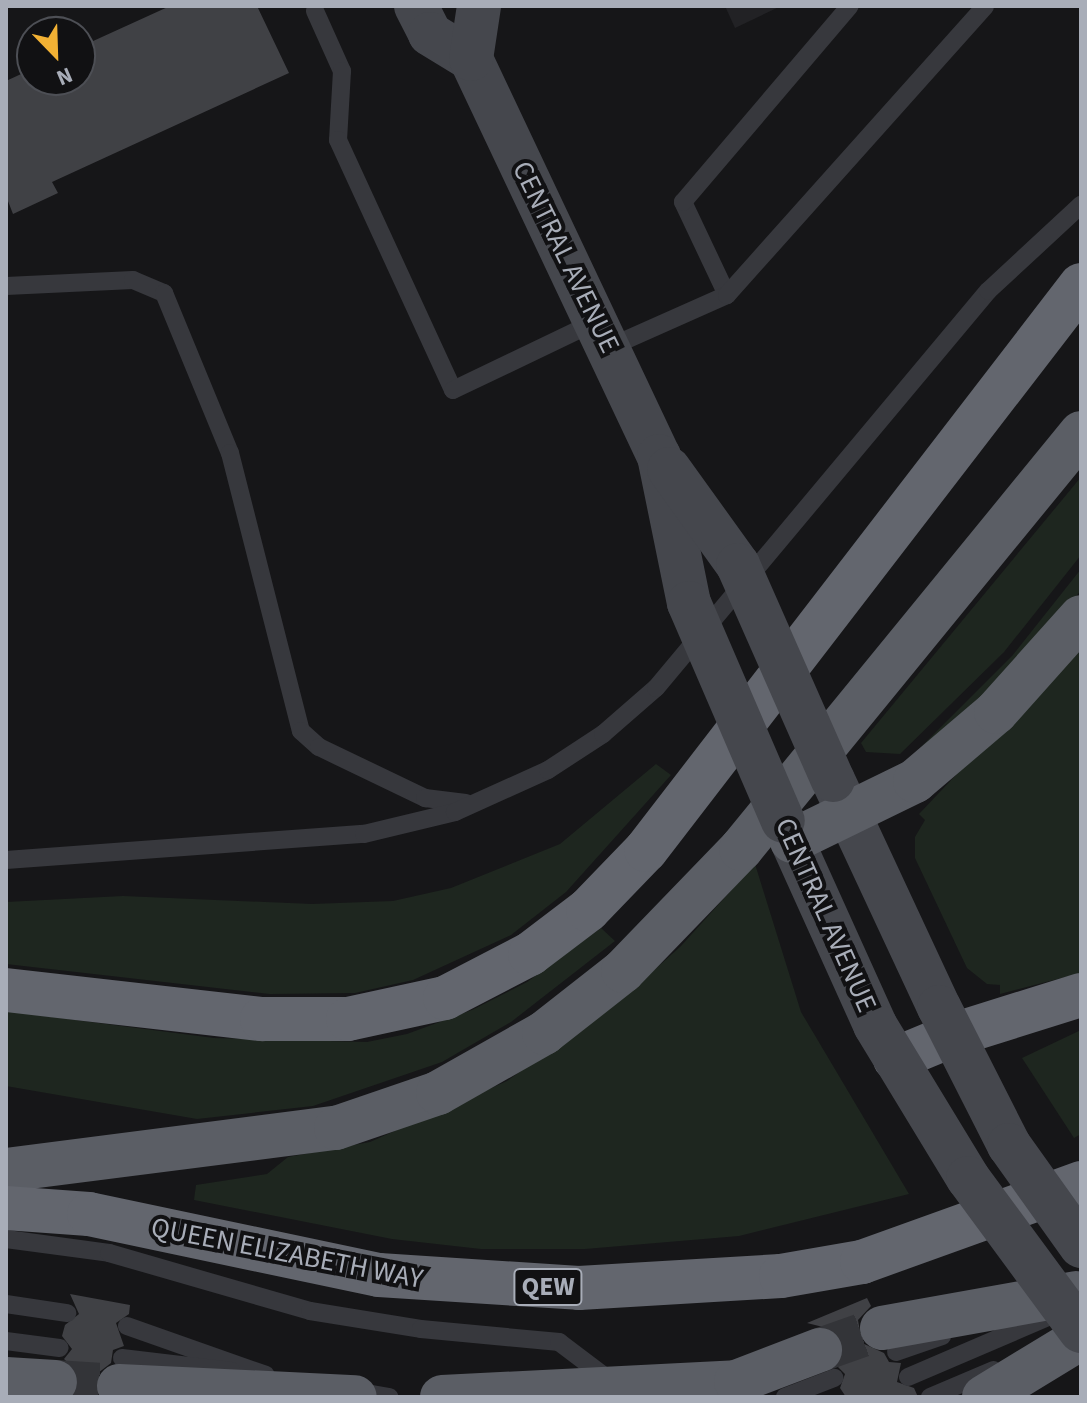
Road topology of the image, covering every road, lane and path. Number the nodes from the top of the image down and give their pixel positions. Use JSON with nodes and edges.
{"nodes":[{"id":1,"x":416,"y":6,"type":"edge"},
{"id":2,"x":479,"y":6,"type":"edge"},
{"id":3,"x":850,"y":6,"type":"edge"},
{"id":4,"x":985,"y":6,"type":"edge"},
{"id":5,"x":315,"y":11,"type":"dead end"},
{"id":6,"x":471,"y":59,"type":"junction"},
{"id":7,"x":1081,"y":205,"type":"edge"},
{"id":8,"x":1081,"y":285,"type":"edge"},
{"id":9,"x":6,"y":286,"type":"edge"},
{"id":10,"x":727,"y":295,"type":"junction"},
{"id":11,"x":603,"y":334,"type":"junction"},
{"id":12,"x":1081,"y":433,"type":"edge"},
{"id":13,"x":659,"y":456,"type":"junction"},
{"id":14,"x":1081,"y":617,"type":"edge"},
{"id":15,"x":518,"y":787,"type":"junction"},
{"id":16,"x":842,"y":798,"type":"junction"},
{"id":17,"x":787,"y":831,"type":"junction"},
{"id":18,"x":6,"y":860,"type":"edge"},
{"id":19,"x":6,"y":990,"type":"edge"},
{"id":20,"x":1081,"y":995,"type":"edge"},
{"id":21,"x":946,"y":1021,"type":"junction"},
{"id":22,"x":885,"y":1042,"type":"junction"},
{"id":23,"x":6,"y":1146,"type":"edge"},
{"id":24,"x":148,"y":1154,"type":"junction"},
{"id":25,"x":6,"y":1170,"type":"edge"},
{"id":26,"x":1081,"y":1183,"type":"edge"},
{"id":27,"x":6,"y":1208,"type":"edge"},
{"id":28,"x":6,"y":1239,"type":"edge"},
{"id":29,"x":1081,"y":1246,"type":"edge"},
{"id":30,"x":6,"y":1304,"type":"edge"},
{"id":31,"x":67,"y":1313,"type":"dead end"},
{"id":32,"x":1080,"y":1315,"type":"edge"},
{"id":33,"x":127,"y":1326,"type":"dead end"},
{"id":34,"x":889,"y":1340,"type":"tunnel mouth"},
{"id":35,"x":6,"y":1341,"type":"edge"},
{"id":36,"x":1081,"y":1346,"type":"edge"},
{"id":37,"x":827,"y":1364,"type":"joint"},
{"id":38,"x":58,"y":1365,"type":"joint"},
{"id":39,"x":121,"y":1372,"type":"joint"},
{"id":40,"x":266,"y":1375,"type":"junction"},
{"id":41,"x":908,"y":1377,"type":"dead end"},
{"id":42,"x":6,"y":1379,"type":"edge"},
{"id":43,"x":633,"y":1388,"type":"junction"},
{"id":44,"x":355,"y":1397,"type":"edge"},
{"id":45,"x":389,"y":1397,"type":"edge"},
{"id":46,"x":442,"y":1397,"type":"edge"},
{"id":47,"x":785,"y":1397,"type":"edge"},
{"id":48,"x":930,"y":1397,"type":"edge"},
{"id":49,"x":984,"y":1397,"type":"edge"},
{"id":50,"x":1025,"y":1397,"type":"edge"}],
"edges":[{"from":1,"to":6,"type":"main road"},
{"from":2,"to":6,"type":"main road"},
{"from":3,"to":10,"type":"lane"},
{"from":4,"to":10,"type":"lane"},
{"from":5,"to":11,"type":"lane"},
{"from":6,"to":11,"type":"main road","name":"CENTRAL AVENUE"},
{"from":7,"to":15,"type":"lane"},
{"from":8,"to":19,"type":"highway"},
{"from":9,"to":15,"type":"lane"},
{"from":10,"to":11,"type":"lane"},
{"from":11,"to":13,"type":"main road","name":"CENTRAL AVENUE"},
{"from":12,"to":24,"type":"highway"},
{"from":13,"to":16,"type":"main road","name":"CENTRAL AVENUE","bridge":true},
{"from":13,"to":17,"type":"main road","name":"CENTRAL AVENUE","bridge":true},
{"from":14,"to":16,"type":"highway"},
{"from":15,"to":18,"type":"lane"},
{"from":16,"to":17,"type":"highway"},
{"from":16,"to":21,"type":"main road","name":"CENTRAL AVENUE"},
{"from":17,"to":22,"type":"main road","name":"CENTRAL AVENUE"},
{"from":20,"to":21,"type":"highway"},
{"from":21,"to":22,"type":"highway"},
{"from":21,"to":29,"type":"main road","name":"CENTRAL AVENUE","bridge":true},
{"from":22,"to":32,"type":"main road","name":"CENTRAL AVENUE","bridge":true},
{"from":23,"to":24,"type":"highway"},
{"from":24,"to":25,"type":"highway"},
{"from":26,"to":27,"type":"highway","name":"QUEEN ELIZABETH WAY","number":"QEW"},
{"from":28,"to":43,"type":"lane"},
{"from":30,"to":31,"type":"lane"},
{"from":32,"to":34,"type":"highway"},
{"from":32,"to":41,"type":"lane"},
{"from":32,"to":48,"type":"lane"},
{"from":32,"to":49,"type":"highway"},
{"from":33,"to":40,"type":"lane"},
{"from":35,"to":38,"type":"lane"},
{"from":36,"to":50,"type":"lane"},
{"from":37,"to":43,"type":"highway"},
{"from":37,"to":47,"type":"lane"},
{"from":38,"to":42,"type":"highway"},
{"from":39,"to":40,"type":"lane"},
{"from":39,"to":44,"type":"highway"},
{"from":40,"to":45,"type":"lane"},
{"from":43,"to":46,"type":"highway"}]}
